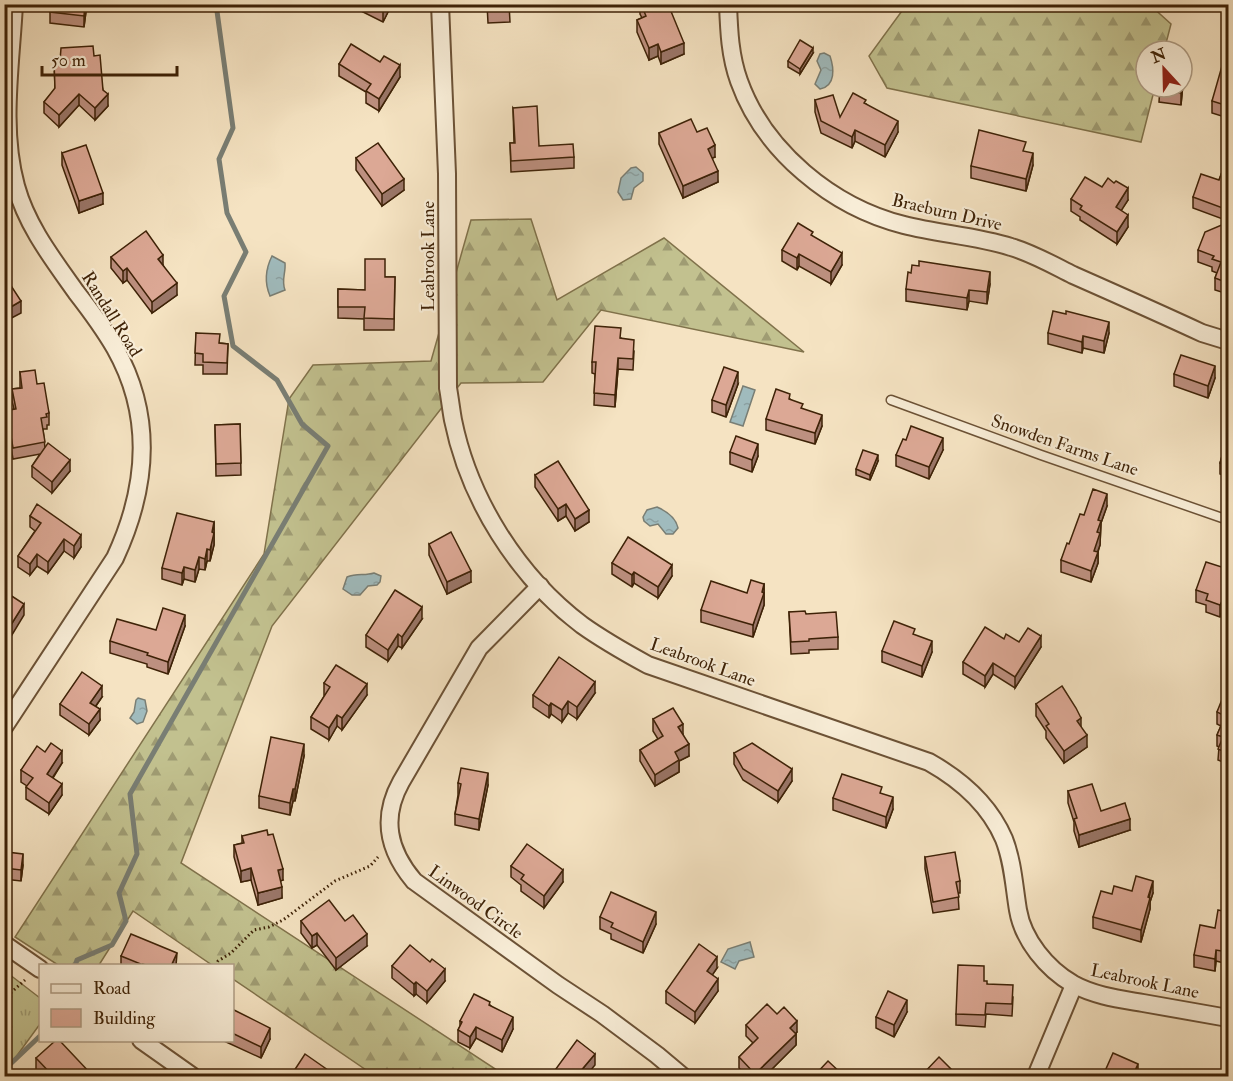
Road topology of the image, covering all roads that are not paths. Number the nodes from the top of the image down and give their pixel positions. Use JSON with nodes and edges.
{"nodes":[{"id":1,"x":14,"y":4,"type":"edge"},
{"id":2,"x":440,"y":4,"type":"edge"},
{"id":3,"x":728,"y":4,"type":"edge"},
{"id":4,"x":7,"y":69,"type":"edge"},
{"id":5,"x":1228,"y":340,"type":"edge"},
{"id":6,"x":891,"y":400,"type":"dead end"},
{"id":7,"x":1228,"y":520,"type":"edge"},
{"id":8,"x":540,"y":586,"type":"junction"},
{"id":9,"x":4,"y":727,"type":"edge"},
{"id":10,"x":4,"y":944,"type":"edge"},
{"id":11,"x":35,"y":972,"type":"edge"},
{"id":12,"x":1074,"y":985,"type":"junction"},
{"id":13,"x":1228,"y":1018,"type":"edge"},
{"id":14,"x":142,"y":1042,"type":"edge"},
{"id":15,"x":192,"y":1077,"type":"edge"},
{"id":16,"x":682,"y":1077,"type":"edge"},
{"id":17,"x":1036,"y":1077,"type":"edge"}],
"edges":[{"from":1,"to":4,"type":"street","name":"Randall Road"},
{"from":2,"to":8,"type":"street","name":"Leabrook Lane"},
{"from":3,"to":5,"type":"street","name":"Braeburn Drive"},
{"from":4,"to":9,"type":"street","name":"Randall Road"},
{"from":6,"to":7,"type":"lane","name":"Snowden Farms Lane"},
{"from":8,"to":12,"type":"street","name":"Leabrook Lane"},
{"from":8,"to":16,"type":"street","name":"Linwood Circle"},
{"from":10,"to":11,"type":"street"},
{"from":12,"to":13,"type":"street","name":"Leabrook Lane"},
{"from":12,"to":17,"type":"street"},
{"from":14,"to":15,"type":"street"}]}
